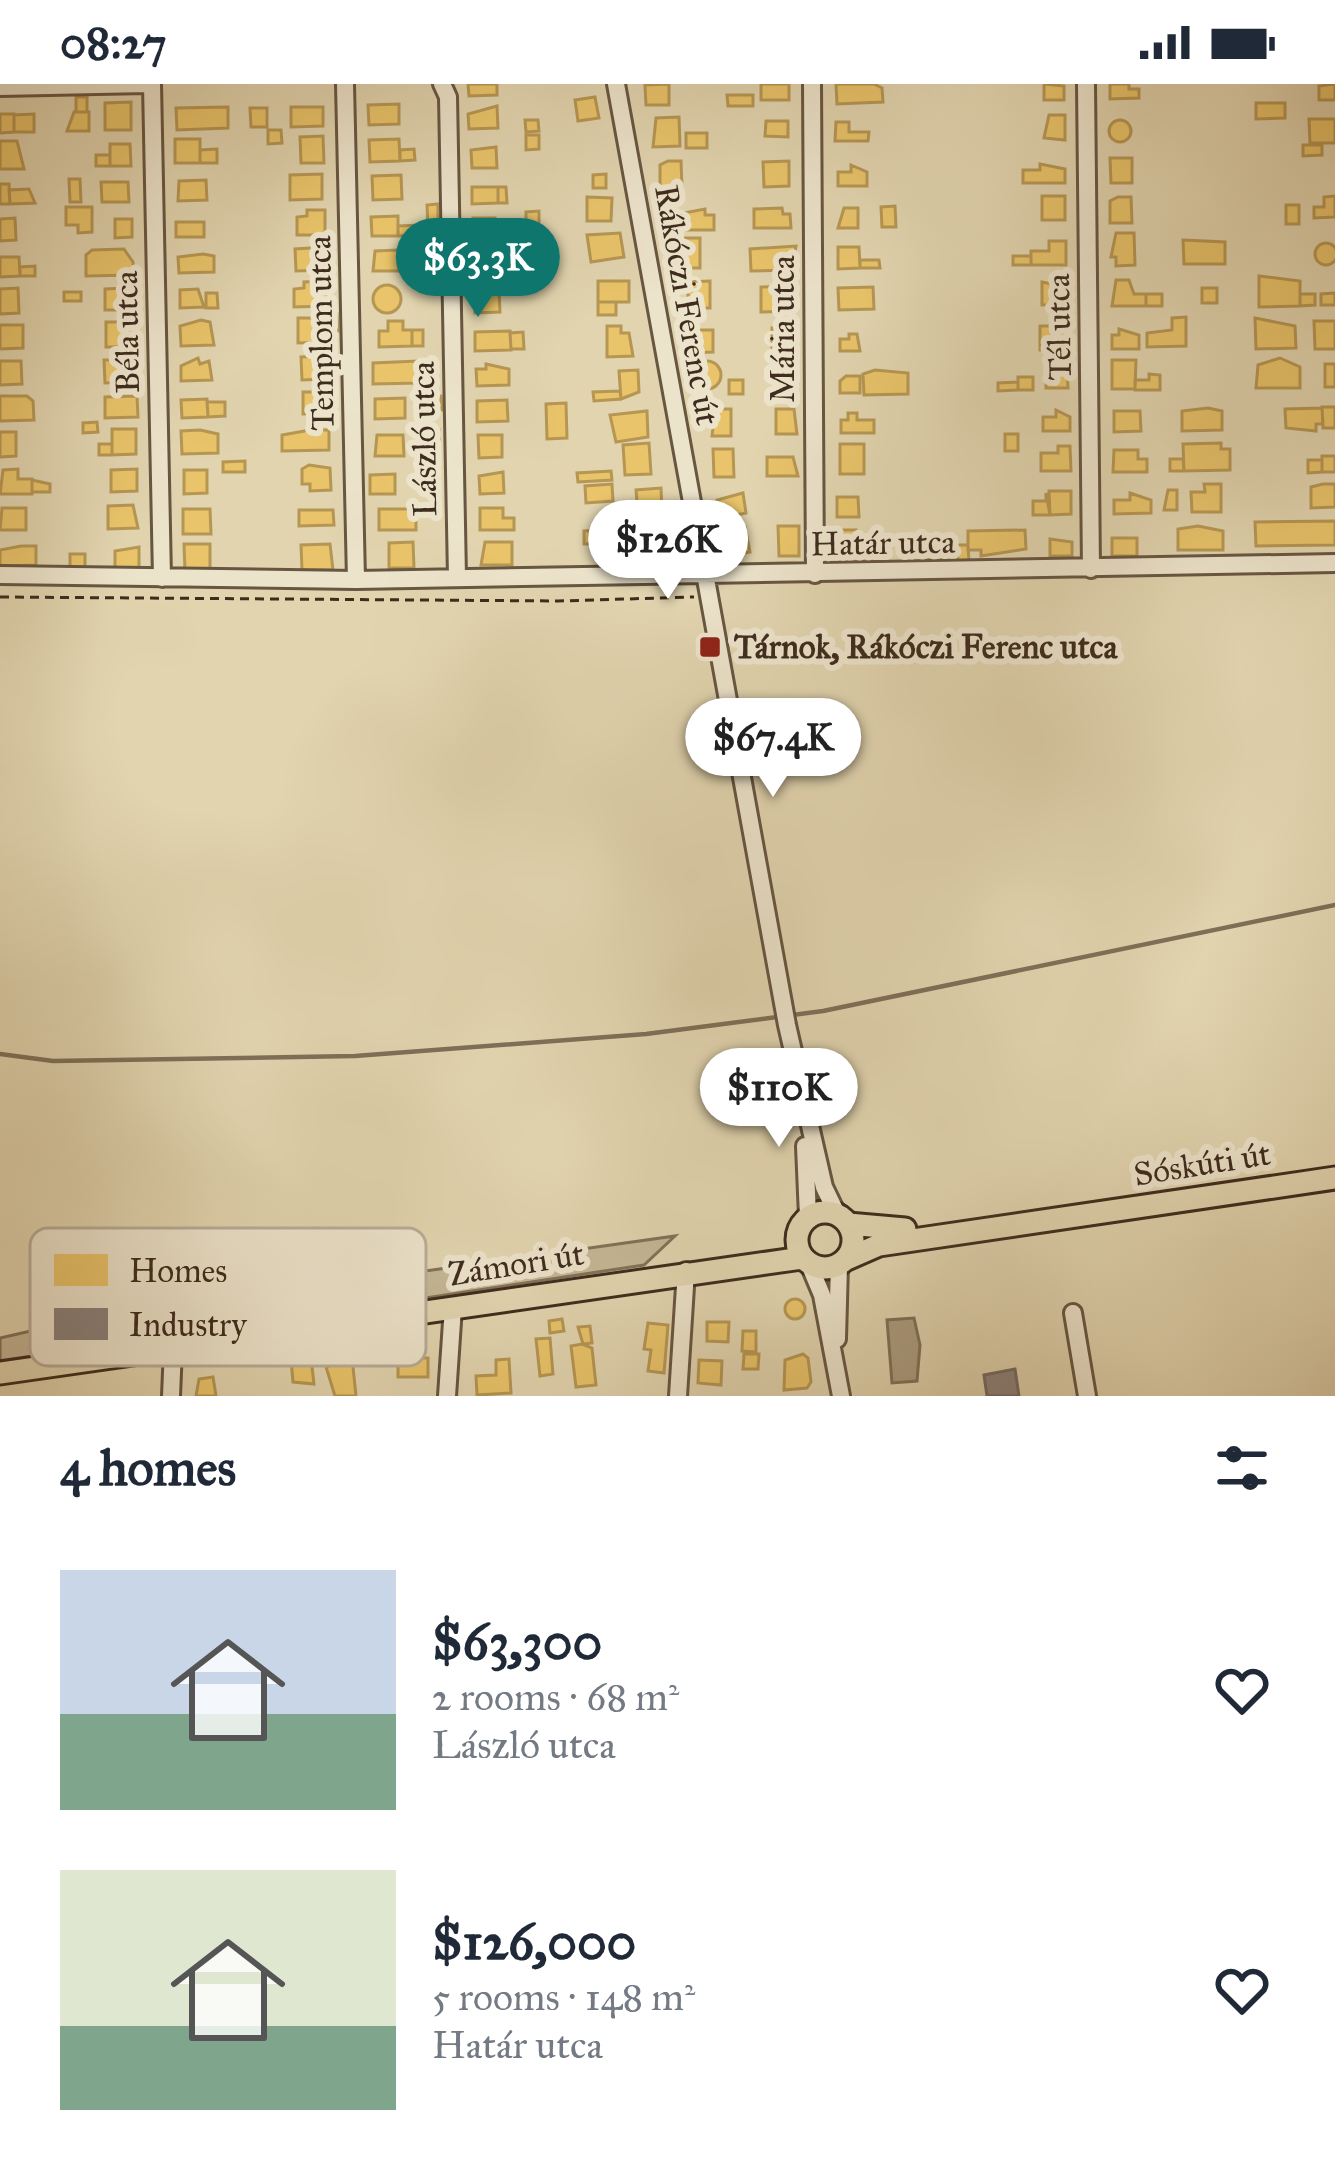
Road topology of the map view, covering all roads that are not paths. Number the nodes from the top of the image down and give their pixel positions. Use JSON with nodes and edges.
{"nodes":[{"id":1,"x":150,"y":84,"type":"edge"},
{"id":2,"x":345,"y":84,"type":"edge"},
{"id":3,"x":442,"y":84,"type":"edge"},
{"id":4,"x":616,"y":84,"type":"edge"},
{"id":5,"x":812,"y":84,"type":"edge"},
{"id":6,"x":1086,"y":84,"type":"edge"},
{"id":7,"x":0,"y":87,"type":"edge"},
{"id":8,"x":1335,"y":563,"type":"edge"},
{"id":9,"x":1091,"y":569,"type":"junction"},
{"id":10,"x":814,"y":574,"type":"junction"},
{"id":11,"x":0,"y":575,"type":"edge"},
{"id":12,"x":706,"y":575,"type":"junction"},
{"id":13,"x":162,"y":578,"type":"junction"},
{"id":14,"x":457,"y":578,"type":"junction"},
{"id":15,"x":356,"y":580,"type":"junction"},
{"id":16,"x":800,"y":1086,"type":"junction"},
{"id":17,"x":1335,"y":1178,"type":"edge"},
{"id":18,"x":1079,"y":1216,"type":"junction"},
{"id":19,"x":842,"y":1219,"type":"junction"},
{"id":20,"x":804,"y":1223,"type":"junction"},
{"id":21,"x":806,"y":1261,"type":"junction"},
{"id":22,"x":843,"y":1262,"type":"junction"},
{"id":23,"x":686,"y":1271,"type":"junction"},
{"id":24,"x":453,"y":1307,"type":"junction"},
{"id":25,"x":426,"y":1311,"type":"edge"},
{"id":26,"x":1073,"y":1313,"type":"dead end"},
{"id":27,"x":48,"y":1366,"type":"edge"},
{"id":28,"x":172,"y":1366,"type":"edge"},
{"id":29,"x":0,"y":1373,"type":"edge"},
{"id":30,"x":841,"y":1395,"type":"edge"},
{"id":31,"x":171,"y":1396,"type":"edge"},
{"id":32,"x":447,"y":1396,"type":"edge"},
{"id":33,"x":678,"y":1396,"type":"edge"},
{"id":34,"x":1087,"y":1396,"type":"edge"}],
"edges":[{"from":1,"to":7,"type":"street"},
{"from":1,"to":13,"type":"street","name":"Béla utca"},
{"from":2,"to":15,"type":"street","name":"Templom utca"},
{"from":3,"to":14,"type":"street","name":"László utca"},
{"from":4,"to":12,"type":"street","name":"Rákóczi Ferenc út"},
{"from":5,"to":10,"type":"street","name":"Mária utca"},
{"from":6,"to":9,"type":"street","name":"Tél utca"},
{"from":8,"to":9,"type":"street","name":"Határ utca"},
{"from":9,"to":10,"type":"street","name":"Határ utca"},
{"from":10,"to":12,"type":"street","name":"Határ utca"},
{"from":11,"to":13,"type":"street","name":"Határ utca"},
{"from":12,"to":14,"type":"street","name":"Határ utca"},
{"from":12,"to":16,"type":"street","name":"Rákóczi Ferenc út"},
{"from":13,"to":15,"type":"street","name":"Határ utca"},
{"from":14,"to":15,"type":"street","name":"Határ utca"},
{"from":16,"to":19,"type":"street"},
{"from":16,"to":20,"type":"street"},
{"from":17,"to":18,"type":"main road","name":"Sóskúti út"},
{"from":18,"to":19,"type":"main road","name":"Sóskúti út"},
{"from":18,"to":22,"type":"main road","name":"Sóskúti út"},
{"from":19,"to":20,"type":"main road"},
{"from":19,"to":22,"type":"main road"},
{"from":20,"to":21,"type":"main road"},
{"from":20,"to":23,"type":"main road","name":"Zámori út"},
{"from":21,"to":22,"type":"main road"},
{"from":21,"to":23,"type":"main road","name":"Zámori út"},
{"from":21,"to":30,"type":"street"},
{"from":22,"to":30,"type":"street"},
{"from":23,"to":24,"type":"main road","name":"Zámori út"},
{"from":23,"to":33,"type":"street"},
{"from":24,"to":25,"type":"main road","name":"Zámori út"},
{"from":24,"to":32,"type":"street"},
{"from":26,"to":34,"type":"street"},
{"from":27,"to":29,"type":"main road","name":"Zámori út"},
{"from":28,"to":31,"type":"street"}]}
